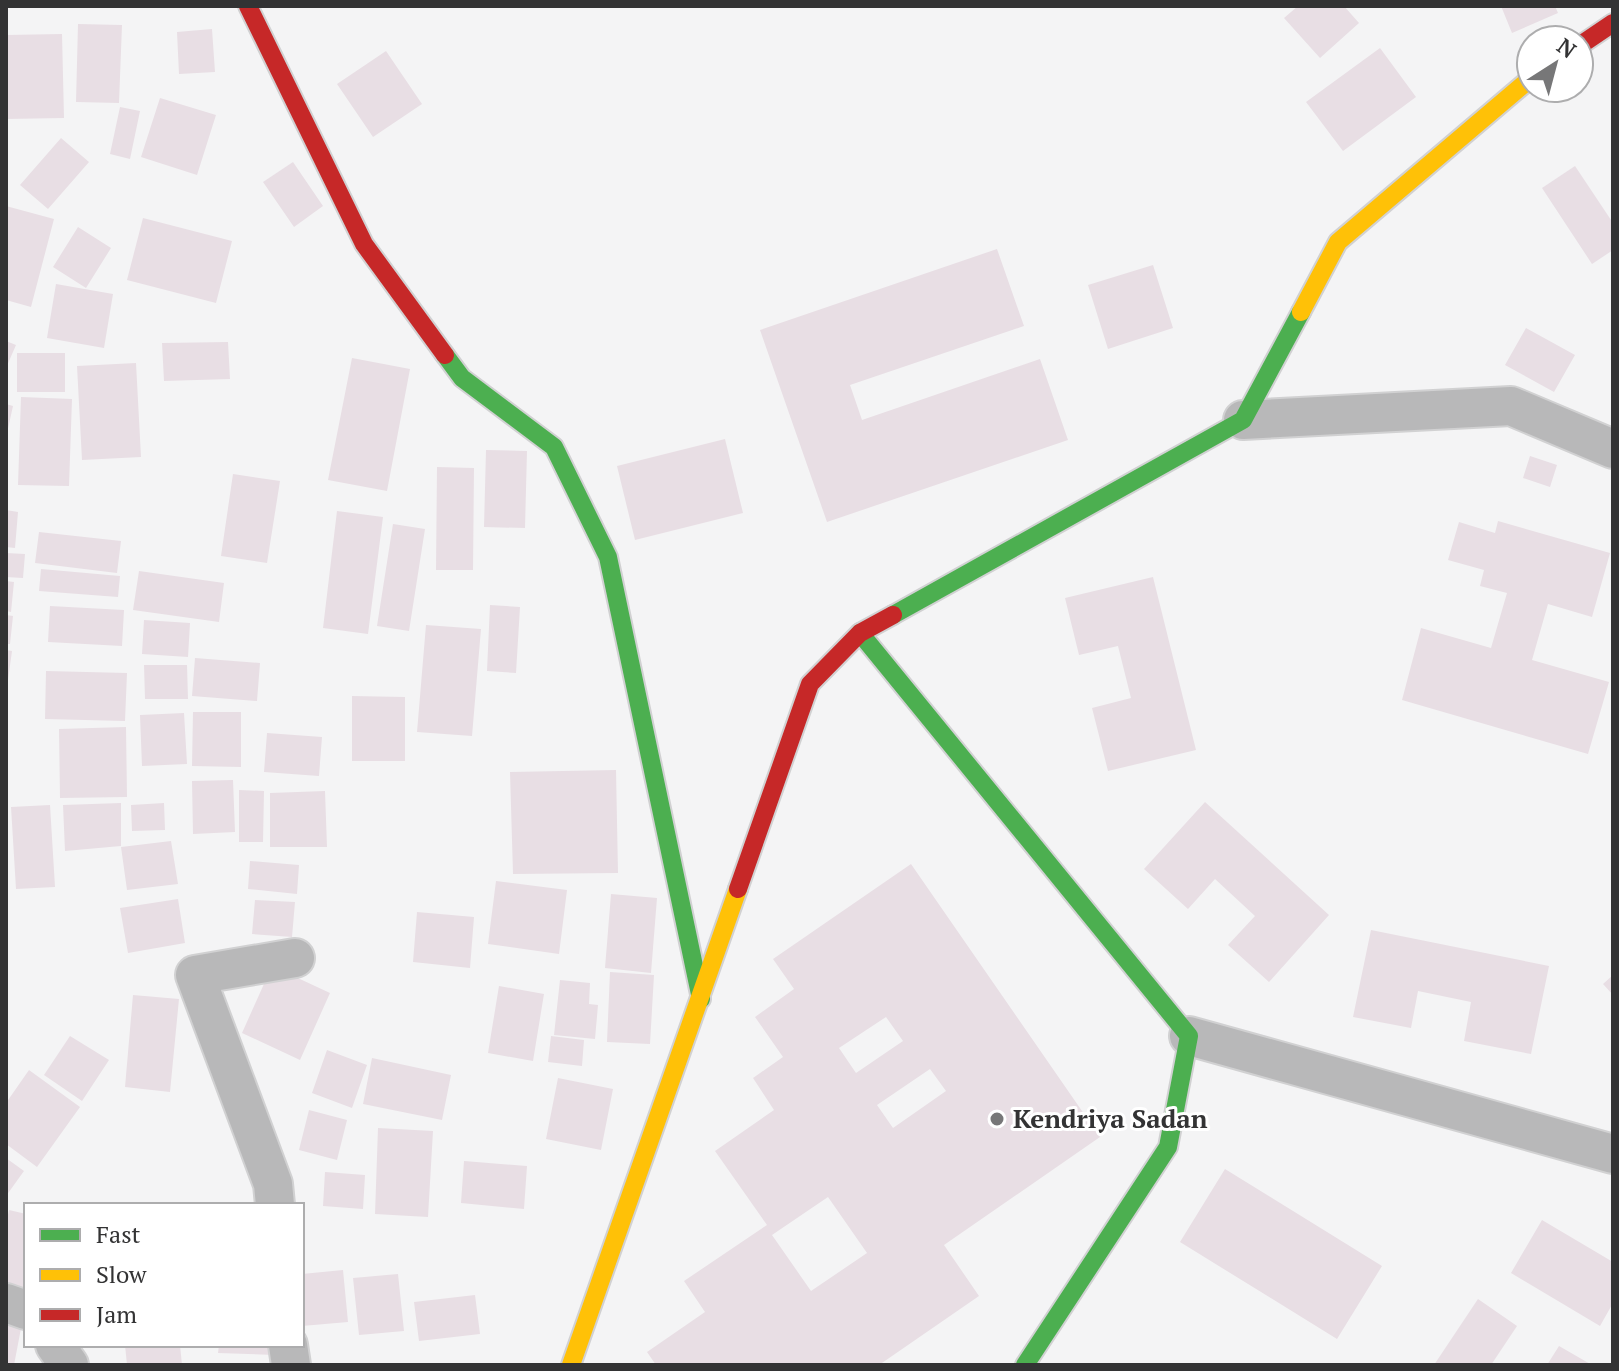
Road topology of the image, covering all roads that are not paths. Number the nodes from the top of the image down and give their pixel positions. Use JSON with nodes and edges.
{"nodes":[{"id":1,"x":248,"y":6,"type":"edge"},
{"id":2,"x":1613,"y":23,"type":"edge"},
{"id":3,"x":1595,"y":35,"type":"edge"},
{"id":4,"x":1515,"y":92,"type":"edge"},
{"id":5,"x":1243,"y":420,"type":"junction"},
{"id":6,"x":1613,"y":449,"type":"edge"},
{"id":7,"x":860,"y":633,"type":"junction"},
{"id":8,"x":295,"y":958,"type":"dead end"},
{"id":9,"x":701,"y":999,"type":"junction"},
{"id":10,"x":1189,"y":1036,"type":"junction"},
{"id":11,"x":1613,"y":1154,"type":"edge"},
{"id":12,"x":275,"y":1203,"type":"edge"},
{"id":13,"x":56,"y":1347,"type":"edge"},
{"id":14,"x":69,"y":1365,"type":"edge"},
{"id":15,"x":571,"y":1365,"type":"edge"},
{"id":16,"x":1025,"y":1365,"type":"edge"}],
"edges":[{"from":1,"to":9,"type":"street"},
{"from":2,"to":3,"type":"street"},
{"from":4,"to":5,"type":"street"},
{"from":5,"to":6,"type":"street"},
{"from":5,"to":7,"type":"street"},
{"from":7,"to":9,"type":"street"},
{"from":7,"to":10,"type":"street"},
{"from":8,"to":12,"type":"street"},
{"from":9,"to":15,"type":"street"},
{"from":10,"to":11,"type":"street"},
{"from":10,"to":16,"type":"street"},
{"from":13,"to":14,"type":"street"}]}
